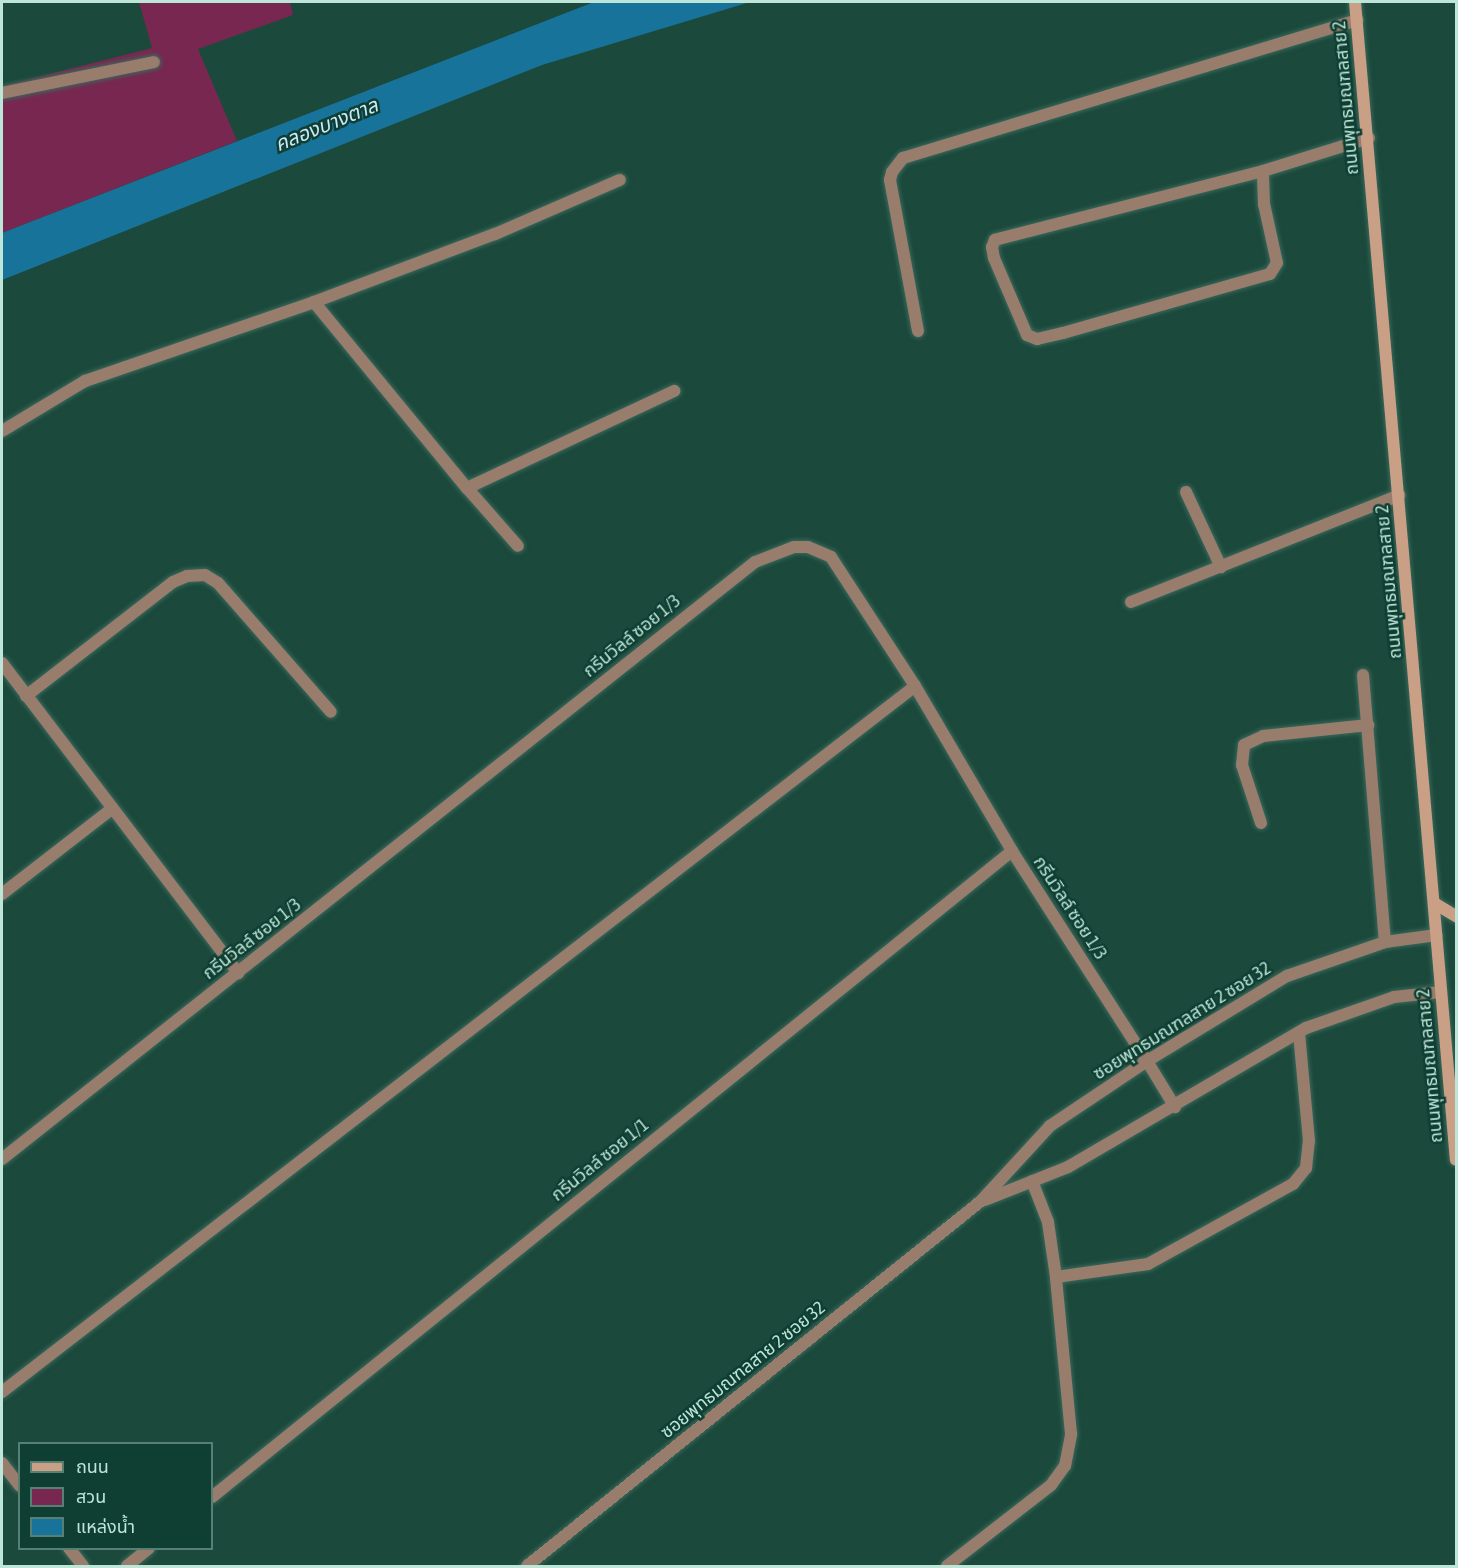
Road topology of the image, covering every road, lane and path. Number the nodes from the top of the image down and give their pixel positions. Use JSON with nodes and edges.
{"nodes":[{"id":1,"x":1355,"y":2,"type":"edge"},
{"id":2,"x":1357,"y":20,"type":"junction"},
{"id":3,"x":154,"y":62,"type":"dead end"},
{"id":4,"x":2,"y":93,"type":"edge"},
{"id":5,"x":1369,"y":138,"type":"junction"},
{"id":6,"x":1263,"y":171,"type":"junction"},
{"id":7,"x":620,"y":180,"type":"dead end"},
{"id":8,"x":314,"y":302,"type":"junction"},
{"id":9,"x":918,"y":331,"type":"dead end"},
{"id":10,"x":674,"y":391,"type":"dead end"},
{"id":11,"x":2,"y":431,"type":"edge"},
{"id":12,"x":467,"y":488,"type":"junction"},
{"id":13,"x":1186,"y":492,"type":"dead end"},
{"id":14,"x":1400,"y":495,"type":"junction"},
{"id":15,"x":518,"y":546,"type":"dead end"},
{"id":16,"x":1221,"y":567,"type":"junction"},
{"id":17,"x":1131,"y":602,"type":"dead end"},
{"id":18,"x":2,"y":663,"type":"edge"},
{"id":19,"x":1363,"y":675,"type":"dead end"},
{"id":20,"x":915,"y":686,"type":"junction"},
{"id":21,"x":26,"y":696,"type":"junction"},
{"id":22,"x":331,"y":712,"type":"dead end"},
{"id":23,"x":1368,"y":725,"type":"junction"},
{"id":24,"x":113,"y":808,"type":"junction"},
{"id":25,"x":1261,"y":823,"type":"dead end"},
{"id":26,"x":1012,"y":851,"type":"junction"},
{"id":27,"x":2,"y":894,"type":"edge"},
{"id":28,"x":1434,"y":903,"type":"junction"},
{"id":29,"x":1456,"y":916,"type":"edge"},
{"id":30,"x":1437,"y":934,"type":"junction"},
{"id":31,"x":1385,"y":942,"type":"junction"},
{"id":32,"x":238,"y":973,"type":"junction"},
{"id":33,"x":1441,"y":992,"type":"junction"},
{"id":34,"x":1299,"y":1033,"type":"junction"},
{"id":35,"x":1147,"y":1061,"type":"junction"},
{"id":36,"x":1174,"y":1107,"type":"junction"},
{"id":37,"x":2,"y":1159,"type":"edge"},
{"id":38,"x":1456,"y":1160,"type":"edge"},
{"id":39,"x":1032,"y":1181,"type":"junction"},
{"id":40,"x":981,"y":1201,"type":"junction"},
{"id":41,"x":1056,"y":1277,"type":"junction"},
{"id":42,"x":2,"y":1392,"type":"edge"},
{"id":43,"x":2,"y":1463,"type":"edge"},
{"id":44,"x":18,"y":1483,"type":"edge"},
{"id":45,"x":213,"y":1496,"type":"edge"},
{"id":46,"x":71,"y":1550,"type":"edge"},
{"id":47,"x":147,"y":1550,"type":"edge"},
{"id":48,"x":964,"y":1560,"type":"edge"},
{"id":49,"x":83,"y":1566,"type":"edge"},
{"id":50,"x":127,"y":1566,"type":"edge"},
{"id":51,"x":527,"y":1566,"type":"edge"},
{"id":52,"x":947,"y":1566,"type":"edge"}],
"edges":[{"from":1,"to":2,"type":"main road","name":"ถนนพุทธมณฑลสาย 2"},
{"from":2,"to":5,"type":"main road","name":"ถนนพุทธมณฑลสาย 2"},
{"from":2,"to":9,"type":"street"},
{"from":3,"to":4,"type":"street"},
{"from":5,"to":6,"type":"street"},
{"from":5,"to":14,"type":"main road","name":"ถนนพุทธมณฑลสาย 2"},
{"from":6,"to":6,"type":"street"},
{"from":7,"to":8,"type":"street"},
{"from":8,"to":11,"type":"street"},
{"from":8,"to":12,"type":"street"},
{"from":10,"to":12,"type":"street"},
{"from":12,"to":15,"type":"street"},
{"from":13,"to":16,"type":"street"},
{"from":14,"to":16,"type":"street"},
{"from":14,"to":28,"type":"main road","name":"ถนนพุทธมณฑลสาย 2"},
{"from":16,"to":17,"type":"street"},
{"from":18,"to":21,"type":"street"},
{"from":19,"to":23,"type":"street"},
{"from":20,"to":26,"type":"street","name":"กรีนวิลล์ ซอย 1/3"},
{"from":20,"to":32,"type":"street","name":"กรีนวิลล์ ซอย 1/3"},
{"from":20,"to":42,"type":"street"},
{"from":21,"to":22,"type":"street"},
{"from":21,"to":24,"type":"street"},
{"from":23,"to":25,"type":"street"},
{"from":23,"to":31,"type":"street"},
{"from":24,"to":27,"type":"street"},
{"from":24,"to":32,"type":"street"},
{"from":26,"to":35,"type":"street","name":"กรีนวิลล์ ซอย 1/3"},
{"from":26,"to":45,"type":"street","name":"กรีนวิลล์ ซอย 1/1"},
{"from":28,"to":29,"type":"main road"},
{"from":28,"to":30,"type":"main road","name":"ถนนพุทธมณฑลสาย 2"},
{"from":30,"to":31,"type":"street","name":"ซอยพุทธมณฑลสาย 2 ซอย 32"},
{"from":30,"to":33,"type":"main road","name":"ถนนพุทธมณฑลสาย 2"},
{"from":31,"to":35,"type":"street","name":"ซอยพุทธมณฑลสาย 2 ซอย 32"},
{"from":32,"to":37,"type":"street","name":"กรีนวิลล์ ซอย 1/3"},
{"from":33,"to":34,"type":"street","name":"ซอยพุทธมณฑลสาย 2 ซอย 32"},
{"from":33,"to":38,"type":"main road","name":"ถนนพุทธมณฑลสาย 2"},
{"from":34,"to":36,"type":"street","name":"ซอยพุทธมณฑลสาย 2 ซอย 32"},
{"from":34,"to":41,"type":"street"},
{"from":35,"to":36,"type":"street","name":"กรีนวิลล์ ซอย 1/3"},
{"from":35,"to":40,"type":"street","name":"ซอยพุทธมณฑลสาย 2 ซอย 32"},
{"from":36,"to":39,"type":"street","name":"ซอยพุทธมณฑลสาย 2 ซอย 32"},
{"from":39,"to":40,"type":"street","name":"ซอยพุทธมณฑลสาย 2 ซอย 32"},
{"from":39,"to":41,"type":"street"},
{"from":40,"to":51,"type":"street","name":"ซอยพุทธมณฑลสาย 2 ซอย 32"},
{"from":41,"to":48,"type":"street"},
{"from":43,"to":44,"type":"street"},
{"from":46,"to":49,"type":"street"},
{"from":47,"to":50,"type":"street"},
{"from":48,"to":52,"type":"street"}]}
